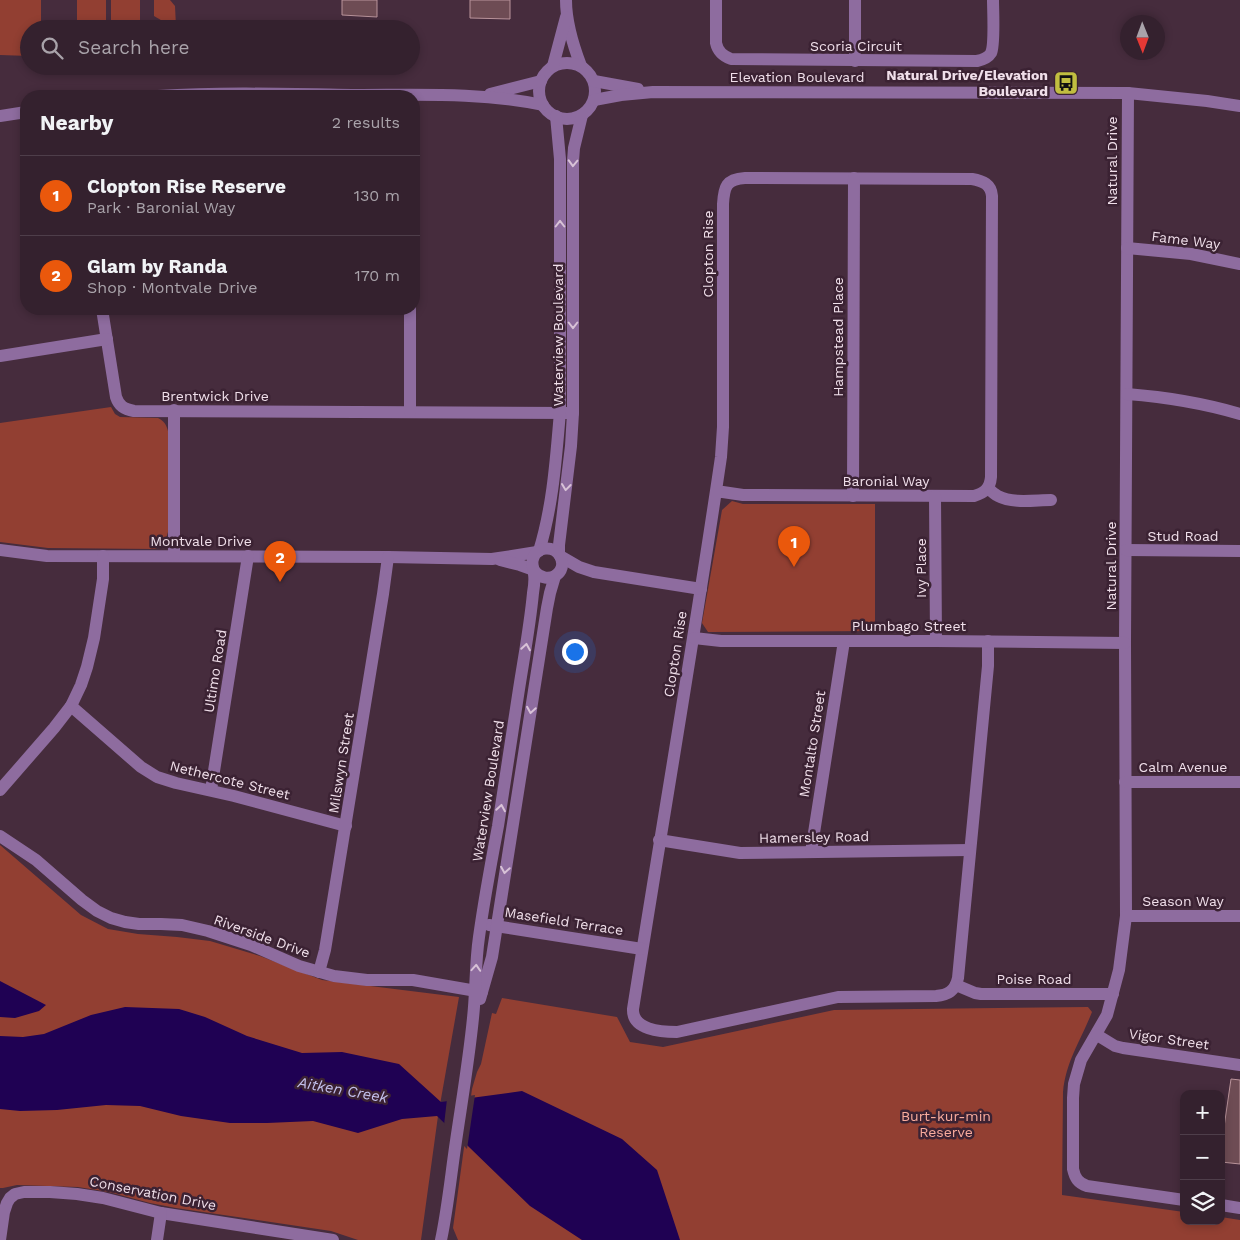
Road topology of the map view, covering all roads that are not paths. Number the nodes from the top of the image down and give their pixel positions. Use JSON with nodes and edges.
{"nodes":[{"id":1,"x":566,"y":0,"type":"edge"},
{"id":2,"x":716,"y":0,"type":"edge"},
{"id":3,"x":855,"y":0,"type":"edge"},
{"id":4,"x":993,"y":0,"type":"edge"},
{"id":5,"x":566,"y":15,"type":"junction"},
{"id":6,"x":855,"y":61,"type":"junction"},
{"id":7,"x":553,"y":66,"type":"junction"},
{"id":8,"x":581,"y":66,"type":"junction"},
{"id":9,"x":541,"y":81,"type":"junction"},
{"id":10,"x":594,"y":81,"type":"junction"},
{"id":11,"x":653,"y":92,"type":"junction"},
{"id":12,"x":1128,"y":93,"type":"junction"},
{"id":13,"x":420,"y":95,"type":"edge"},
{"id":14,"x":480,"y":96,"type":"junction"},
{"id":15,"x":594,"y":100,"type":"junction"},
{"id":16,"x":543,"y":105,"type":"junction"},
{"id":17,"x":1240,"y":106,"type":"edge"},
{"id":18,"x":20,"y":113,"type":"edge"},
{"id":19,"x":582,"y":115,"type":"junction"},
{"id":20,"x":0,"y":116,"type":"edge"},
{"id":21,"x":556,"y":116,"type":"junction"},
{"id":22,"x":854,"y":178,"type":"junction"},
{"id":23,"x":566,"y":247,"type":"junction"},
{"id":24,"x":1127,"y":248,"type":"junction"},
{"id":25,"x":1240,"y":264,"type":"edge"},
{"id":26,"x":103,"y":315,"type":"edge"},
{"id":27,"x":410,"y":315,"type":"edge"},
{"id":28,"x":107,"y":339,"type":"junction"},
{"id":29,"x":0,"y":356,"type":"edge"},
{"id":30,"x":1127,"y":394,"type":"junction"},
{"id":31,"x":174,"y":410,"type":"junction"},
{"id":32,"x":410,"y":412,"type":"junction"},
{"id":33,"x":560,"y":412,"type":"junction"},
{"id":34,"x":573,"y":413,"type":"junction"},
{"id":35,"x":1240,"y":414,"type":"edge"},
{"id":36,"x":988,"y":488,"type":"junction"},
{"id":37,"x":716,"y":491,"type":"junction"},
{"id":38,"x":853,"y":496,"type":"junction"},
{"id":39,"x":935,"y":496,"type":"junction"},
{"id":40,"x":1051,"y":500,"type":"dead end"},
{"id":41,"x":0,"y":550,"type":"edge"},
{"id":42,"x":1126,"y":550,"type":"junction"},
{"id":43,"x":1240,"y":551,"type":"edge"},
{"id":44,"x":538,"y":552,"type":"junction"},
{"id":45,"x":560,"y":555,"type":"junction"},
{"id":46,"x":103,"y":556,"type":"junction"},
{"id":47,"x":174,"y":556,"type":"junction"},
{"id":48,"x":248,"y":556,"type":"junction"},
{"id":49,"x":388,"y":557,"type":"junction"},
{"id":50,"x":492,"y":559,"type":"junction"},
{"id":51,"x":534,"y":571,"type":"junction"},
{"id":52,"x":594,"y":572,"type":"junction"},
{"id":53,"x":557,"y":575,"type":"junction"},
{"id":54,"x":701,"y":589,"type":"junction"},
{"id":55,"x":694,"y":638,"type":"junction"},
{"id":56,"x":844,"y":641,"type":"junction"},
{"id":57,"x":936,"y":641,"type":"junction"},
{"id":58,"x":988,"y":642,"type":"junction"},
{"id":59,"x":1126,"y":642,"type":"junction"},
{"id":60,"x":71,"y":706,"type":"junction"},
{"id":61,"x":509,"y":755,"type":"junction"},
{"id":62,"x":523,"y":757,"type":"junction"},
{"id":63,"x":1125,"y":782,"type":"junction"},
{"id":64,"x":1240,"y":782,"type":"edge"},
{"id":65,"x":0,"y":790,"type":"edge"},
{"id":66,"x":211,"y":790,"type":"junction"},
{"id":67,"x":346,"y":826,"type":"junction"},
{"id":68,"x":0,"y":836,"type":"edge"},
{"id":69,"x":659,"y":840,"type":"junction"},
{"id":70,"x":970,"y":850,"type":"junction"},
{"id":71,"x":811,"y":852,"type":"junction"},
{"id":72,"x":1126,"y":916,"type":"junction"},
{"id":73,"x":1240,"y":916,"type":"edge"},
{"id":74,"x":481,"y":924,"type":"junction"},
{"id":75,"x":497,"y":926,"type":"junction"},
{"id":76,"x":642,"y":949,"type":"junction"},
{"id":77,"x":319,"y":972,"type":"junction"},
{"id":78,"x":956,"y":985,"type":"junction"},
{"id":79,"x":478,"y":991,"type":"junction"},
{"id":80,"x":1113,"y":994,"type":"junction"},
{"id":81,"x":1096,"y":1035,"type":"junction"},
{"id":82,"x":1240,"y":1065,"type":"edge"},
{"id":83,"x":5,"y":1196,"type":"edge"},
{"id":84,"x":1180,"y":1199,"type":"edge"},
{"id":85,"x":1225,"y":1206,"type":"edge"},
{"id":86,"x":1240,"y":1208,"type":"edge"},
{"id":87,"x":161,"y":1213,"type":"junction"},
{"id":88,"x":442,"y":1238,"type":"edge"},
{"id":89,"x":0,"y":1240,"type":"edge"},
{"id":90,"x":157,"y":1240,"type":"edge"},
{"id":91,"x":333,"y":1240,"type":"edge"}],
"edges":[{"from":1,"to":5,"type":"street"},
{"from":2,"to":6,"type":"street","name":"Scoria Circuit"},
{"from":3,"to":6,"type":"street"},
{"from":4,"to":6,"type":"street","name":"Scoria Circuit"},
{"from":5,"to":7,"type":"street"},
{"from":5,"to":8,"type":"street"},
{"from":7,"to":8,"type":"street"},
{"from":7,"to":9,"type":"street"},
{"from":8,"to":10,"type":"street"},
{"from":9,"to":14,"type":"street"},
{"from":9,"to":16,"type":"street"},
{"from":10,"to":11,"type":"street","name":"Elevation Boulevard"},
{"from":10,"to":15,"type":"street"},
{"from":11,"to":12,"type":"street","name":"Elevation Boulevard"},
{"from":11,"to":15,"type":"street","name":"Elevation Boulevard"},
{"from":12,"to":17,"type":"street","name":"Elevation Boulevard"},
{"from":12,"to":24,"type":"street","name":"Natural Drive"},
{"from":13,"to":14,"type":"street"},
{"from":14,"to":16,"type":"street"},
{"from":15,"to":19,"type":"street"},
{"from":16,"to":21,"type":"street"},
{"from":18,"to":20,"type":"street"},
{"from":19,"to":21,"type":"street"},
{"from":19,"to":23,"type":"street","name":"Waterview Boulevard","one_way":true},
{"from":23,"to":21,"type":"street","name":"Waterview Boulevard","one_way":true},
{"from":22,"to":36,"type":"street","name":"Clopton Rise"},
{"from":22,"to":37,"type":"street","name":"Clopton Rise"},
{"from":22,"to":38,"type":"street","name":"Hampstead Place"},
{"from":23,"to":33,"type":"street","name":"Waterview Boulevard"},
{"from":23,"to":34,"type":"street","name":"Waterview Boulevard","one_way":true},
{"from":24,"to":25,"type":"street","name":"Fame Way"},
{"from":24,"to":30,"type":"street","name":"Natural Drive"},
{"from":26,"to":28,"type":"street","name":"Brentwick Drive"},
{"from":27,"to":32,"type":"street"},
{"from":28,"to":29,"type":"street"},
{"from":28,"to":31,"type":"street","name":"Brentwick Drive"},
{"from":30,"to":35,"type":"street"},
{"from":30,"to":42,"type":"street","name":"Natural Drive"},
{"from":31,"to":32,"type":"street","name":"Brentwick Drive"},
{"from":31,"to":47,"type":"street"},
{"from":32,"to":33,"type":"street","name":"Brentwick Drive"},
{"from":33,"to":34,"type":"street","name":"Brentwick Drive"},
{"from":33,"to":44,"type":"street","name":"Waterview Boulevard"},
{"from":34,"to":45,"type":"street","name":"Waterview Boulevard","one_way":true},
{"from":36,"to":39,"type":"street","name":"Baronial Way"},
{"from":36,"to":40,"type":"street"},
{"from":37,"to":38,"type":"street","name":"Baronial Way"},
{"from":37,"to":54,"type":"street","name":"Clopton Rise"},
{"from":38,"to":39,"type":"street","name":"Baronial Way"},
{"from":39,"to":57,"type":"street","name":"Ivy Place"},
{"from":41,"to":46,"type":"street","name":"Montvale Drive"},
{"from":42,"to":43,"type":"street","name":"Stud Road"},
{"from":42,"to":59,"type":"street","name":"Natural Drive"},
{"from":44,"to":45,"type":"street"},
{"from":44,"to":50,"type":"street","name":"Montvale Drive"},
{"from":44,"to":51,"type":"street"},
{"from":45,"to":52,"type":"street"},
{"from":45,"to":53,"type":"street"},
{"from":46,"to":47,"type":"street","name":"Montvale Drive"},
{"from":46,"to":60,"type":"street"},
{"from":47,"to":48,"type":"street","name":"Montvale Drive"},
{"from":48,"to":49,"type":"street","name":"Montvale Drive"},
{"from":48,"to":66,"type":"street","name":"Ultimo Road"},
{"from":49,"to":50,"type":"street","name":"Montvale Drive"},
{"from":49,"to":67,"type":"street","name":"Milswyn Street"},
{"from":50,"to":51,"type":"street","name":"Montvale Drive"},
{"from":51,"to":53,"type":"street"},
{"from":61,"to":51,"type":"street","name":"Waterview Boulevard","one_way":true},
{"from":52,"to":53,"type":"street"},
{"from":52,"to":54,"type":"street"},
{"from":53,"to":62,"type":"street","name":"Waterview Boulevard","one_way":true},
{"from":54,"to":55,"type":"street","name":"Clopton Rise"},
{"from":55,"to":56,"type":"street","name":"Plumbago Street"},
{"from":55,"to":69,"type":"street","name":"Clopton Rise"},
{"from":56,"to":57,"type":"street","name":"Plumbago Street"},
{"from":56,"to":71,"type":"street","name":"Montalto Street"},
{"from":57,"to":58,"type":"street","name":"Plumbago Street"},
{"from":58,"to":59,"type":"street","name":"Plumbago Street"},
{"from":58,"to":70,"type":"street"},
{"from":59,"to":63,"type":"street","name":"Natural Drive"},
{"from":60,"to":65,"type":"street"},
{"from":60,"to":66,"type":"street","name":"Nethercote Street"},
{"from":61,"to":62,"type":"street"},
{"from":74,"to":61,"type":"street","name":"Waterview Boulevard","one_way":true},
{"from":62,"to":75,"type":"street","name":"Waterview Boulevard","one_way":true},
{"from":63,"to":64,"type":"street","name":"Calm Avenue"},
{"from":63,"to":72,"type":"street","name":"Natural Drive"},
{"from":66,"to":67,"type":"street","name":"Nethercote Street"},
{"from":67,"to":77,"type":"street","name":"Milswyn Street"},
{"from":68,"to":77,"type":"street","name":"Riverside Drive"},
{"from":69,"to":71,"type":"street","name":"Hamersley Road"},
{"from":69,"to":76,"type":"street","name":"Clopton Rise"},
{"from":70,"to":71,"type":"street","name":"Hamersley Road"},
{"from":70,"to":78,"type":"street"},
{"from":72,"to":73,"type":"street","name":"Season Way"},
{"from":72,"to":80,"type":"street","name":"Natural Drive"},
{"from":74,"to":75,"type":"street","name":"Masefield Terrace"},
{"from":79,"to":74,"type":"street","name":"Waterview Boulevard","one_way":true},
{"from":75,"to":76,"type":"street","name":"Masefield Terrace"},
{"from":75,"to":79,"type":"street","name":"Waterview Boulevard"},
{"from":76,"to":78,"type":"street","name":"Clopton Rise"},
{"from":77,"to":79,"type":"street","name":"Riverside Drive"},
{"from":78,"to":80,"type":"street","name":"Poise Road"},
{"from":79,"to":88,"type":"street","name":"Waterview Boulevard"},
{"from":80,"to":81,"type":"street","name":"Natural Drive"},
{"from":81,"to":82,"type":"street","name":"Vigor Street"},
{"from":81,"to":84,"type":"street","name":"Natural Drive"},
{"from":83,"to":87,"type":"street","name":"Conservation Drive"},
{"from":83,"to":89,"type":"street","name":"Conservation Drive"},
{"from":85,"to":86,"type":"street"},
{"from":87,"to":90,"type":"street"},
{"from":87,"to":91,"type":"street","name":"Conservation Drive"}]}
